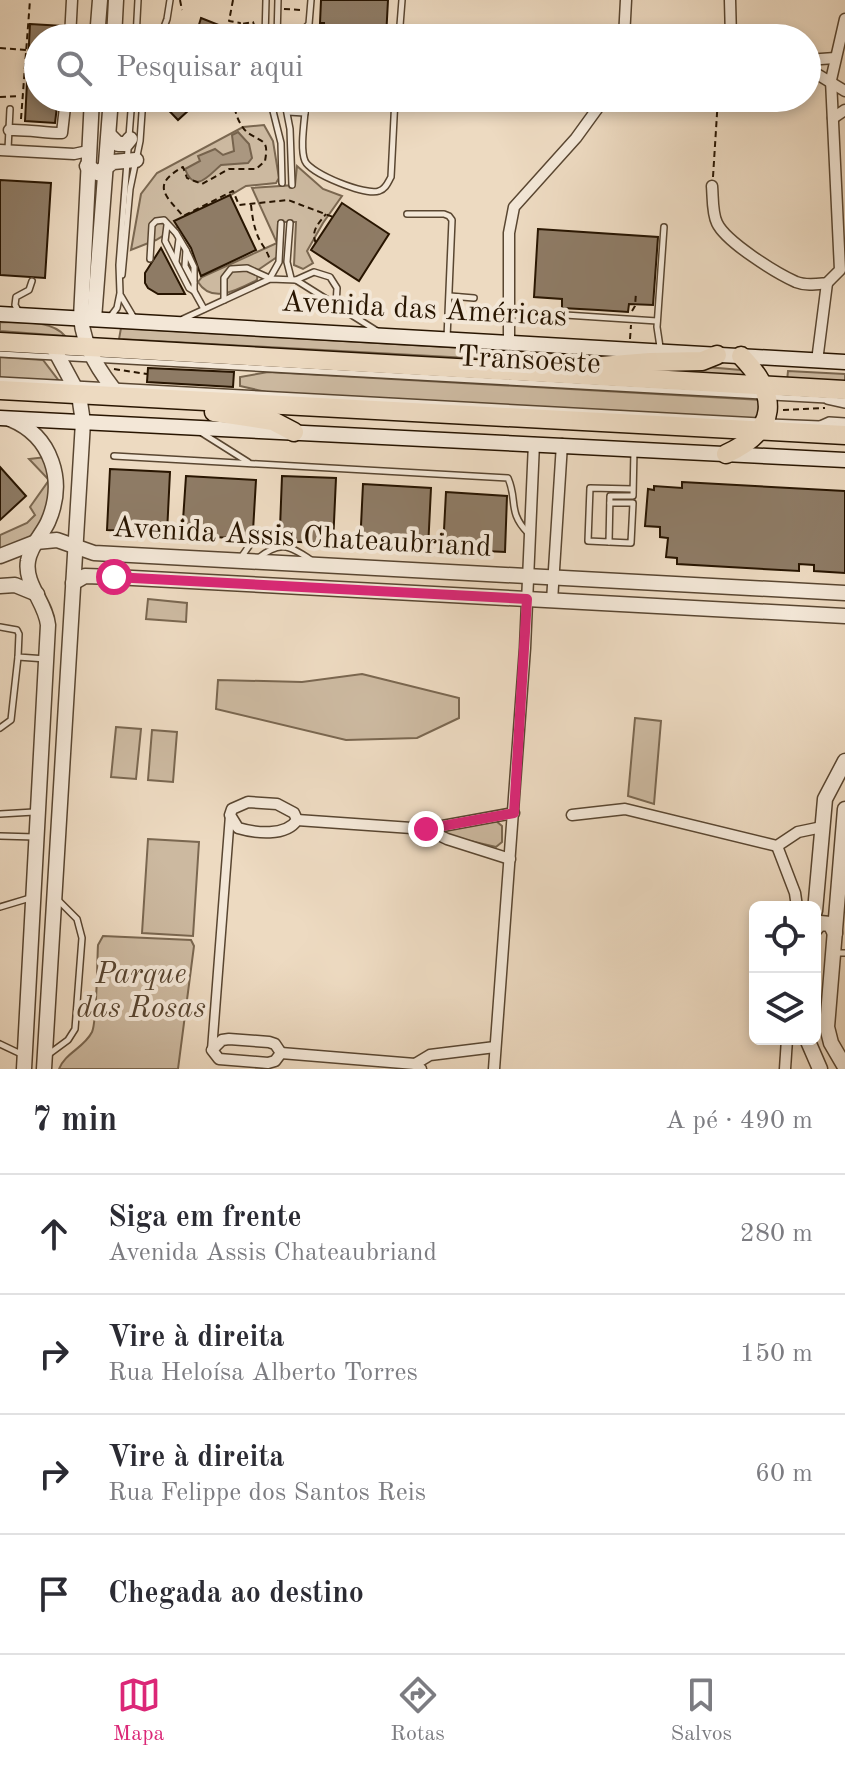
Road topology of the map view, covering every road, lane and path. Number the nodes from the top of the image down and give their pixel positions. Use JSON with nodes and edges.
{"nodes":[{"id":1,"x":30,"y":0,"type":"edge"},
{"id":2,"x":72,"y":0,"type":"edge"},
{"id":3,"x":100,"y":0,"type":"edge"},
{"id":4,"x":116,"y":0,"type":"edge"},
{"id":5,"x":138,"y":0,"type":"edge"},
{"id":6,"x":170,"y":0,"type":"edge"},
{"id":7,"x":180,"y":0,"type":"edge"},
{"id":8,"x":233,"y":0,"type":"edge"},
{"id":9,"x":266,"y":0,"type":"edge"},
{"id":10,"x":278,"y":0,"type":"edge"},
{"id":11,"x":311,"y":0,"type":"edge"},
{"id":12,"x":402,"y":0,"type":"edge"},
{"id":13,"x":626,"y":0,"type":"edge"},
{"id":14,"x":730,"y":0,"type":"edge"},
{"id":15,"x":284,"y":9,"type":"dead end"},
{"id":16,"x":182,"y":10,"type":"dead end"},
{"id":17,"x":307,"y":10,"type":"dead end"},
{"id":18,"x":845,"y":19,"type":"edge"},
{"id":19,"x":28,"y":24,"type":"edge"},
{"id":20,"x":71,"y":24,"type":"edge"},
{"id":21,"x":98,"y":24,"type":"edge"},
{"id":22,"x":115,"y":24,"type":"edge"},
{"id":23,"x":137,"y":24,"type":"edge"},
{"id":24,"x":165,"y":24,"type":"edge"},
{"id":25,"x":240,"y":24,"type":"edge"},
{"id":26,"x":265,"y":24,"type":"edge"},
{"id":27,"x":277,"y":24,"type":"edge"},
{"id":28,"x":309,"y":24,"type":"edge"},
{"id":29,"x":400,"y":24,"type":"edge"},
{"id":30,"x":625,"y":24,"type":"edge"},
{"id":31,"x":731,"y":24,"type":"edge"},
{"id":32,"x":0,"y":48,"type":"edge"},
{"id":33,"x":24,"y":50,"type":"edge"},
{"id":34,"x":835,"y":58,"type":"junction"},
{"id":35,"x":821,"y":59,"type":"edge"},
{"id":36,"x":24,"y":68,"type":"edge"},
{"id":37,"x":821,"y":75,"type":"edge"},
{"id":38,"x":831,"y":80,"type":"junction"},
{"id":39,"x":845,"y":91,"type":"edge"},
{"id":40,"x":21,"y":96,"type":"junction"},
{"id":41,"x":0,"y":97,"type":"edge"},
{"id":42,"x":10,"y":109,"type":"dead end"},
{"id":43,"x":845,"y":110,"type":"edge"},
{"id":44,"x":64,"y":112,"type":"edge"},
{"id":45,"x":90,"y":112,"type":"edge"},
{"id":46,"x":110,"y":112,"type":"edge"},
{"id":47,"x":131,"y":112,"type":"edge"},
{"id":48,"x":142,"y":112,"type":"edge"},
{"id":49,"x":236,"y":112,"type":"edge"},
{"id":50,"x":273,"y":112,"type":"edge"},
{"id":51,"x":288,"y":112,"type":"joint"},
{"id":52,"x":394,"y":112,"type":"edge"},
{"id":53,"x":595,"y":112,"type":"edge"},
{"id":54,"x":717,"y":112,"type":"edge"},
{"id":55,"x":305,"y":113,"type":"joint"},
{"id":56,"x":833,"y":118,"type":"junction"},
{"id":57,"x":21,"y":129,"type":"junction"},
{"id":58,"x":9,"y":130,"type":"junction"},
{"id":59,"x":109,"y":135,"type":"junction"},
{"id":60,"x":130,"y":139,"type":"junction"},
{"id":61,"x":4,"y":150,"type":"edge"},
{"id":62,"x":83,"y":157,"type":"junction"},
{"id":63,"x":292,"y":157,"type":"junction"},
{"id":64,"x":303,"y":158,"type":"junction"},
{"id":65,"x":108,"y":160,"type":"junction"},
{"id":66,"x":132,"y":160,"type":"junction"},
{"id":67,"x":282,"y":183,"type":"dead end"},
{"id":68,"x":292,"y":185,"type":"dead end"},
{"id":69,"x":712,"y":186,"type":"joint"},
{"id":70,"x":251,"y":203,"type":"junction"},
{"id":71,"x":327,"y":213,"type":"junction"},
{"id":72,"x":407,"y":214,"type":"dead end"},
{"id":73,"x":333,"y":217,"type":"dead end"},
{"id":74,"x":281,"y":223,"type":"dead end"},
{"id":75,"x":290,"y":223,"type":"dead end"},
{"id":76,"x":168,"y":224,"type":"junction"},
{"id":77,"x":664,"y":227,"type":"dead end"},
{"id":78,"x":179,"y":238,"type":"junction"},
{"id":79,"x":316,"y":243,"type":"dead end"},
{"id":80,"x":843,"y":251,"type":"edge"},
{"id":81,"x":150,"y":259,"type":"dead end"},
{"id":82,"x":176,"y":264,"type":"junction"},
{"id":83,"x":269,"y":265,"type":"dead end"},
{"id":84,"x":843,"y":270,"type":"edge"},
{"id":85,"x":90,"y":271,"type":"junction"},
{"id":86,"x":270,"y":279,"type":"junction"},
{"id":87,"x":294,"y":280,"type":"junction"},
{"id":88,"x":32,"y":281,"type":"dead end"},
{"id":89,"x":827,"y":283,"type":"junction"},
{"id":90,"x":194,"y":291,"type":"junction"},
{"id":91,"x":120,"y":293,"type":"junction"},
{"id":92,"x":450,"y":296,"type":"junction"},
{"id":93,"x":474,"y":298,"type":"dead end"},
{"id":94,"x":224,"y":300,"type":"junction"},
{"id":95,"x":336,"y":306,"type":"junction"},
{"id":96,"x":204,"y":309,"type":"junction"},
{"id":97,"x":0,"y":314,"type":"edge"},
{"id":98,"x":550,"y":314,"type":"dead end"},
{"id":99,"x":20,"y":315,"type":"junction"},
{"id":100,"x":94,"y":319,"type":"junction"},
{"id":101,"x":657,"y":321,"type":"junction"},
{"id":102,"x":137,"y":322,"type":"junction"},
{"id":103,"x":174,"y":324,"type":"junction"},
{"id":104,"x":0,"y":333,"type":"edge"},
{"id":105,"x":385,"y":336,"type":"junction"},
{"id":106,"x":447,"y":339,"type":"junction"},
{"id":107,"x":0,"y":342,"type":"edge"},
{"id":108,"x":509,"y":343,"type":"junction"},
{"id":109,"x":51,"y":349,"type":"junction"},
{"id":110,"x":662,"y":352,"type":"junction"},
{"id":111,"x":92,"y":353,"type":"junction"},
{"id":112,"x":0,"y":354,"type":"edge"},
{"id":113,"x":717,"y":355,"type":"junction"},
{"id":114,"x":741,"y":356,"type":"junction"},
{"id":115,"x":817,"y":361,"type":"junction"},
{"id":116,"x":845,"y":362,"type":"edge"},
{"id":117,"x":113,"y":369,"type":"dead end"},
{"id":118,"x":543,"y":373,"type":"junction"},
{"id":119,"x":147,"y":374,"type":"dead end"},
{"id":120,"x":0,"y":380,"type":"edge"},
{"id":121,"x":0,"y":390,"type":"edge"},
{"id":122,"x":76,"y":390,"type":"junction"},
{"id":123,"x":845,"y":390,"type":"edge"},
{"id":124,"x":116,"y":391,"type":"junction"},
{"id":125,"x":772,"y":394,"type":"junction"},
{"id":126,"x":185,"y":401,"type":"junction"},
{"id":127,"x":845,"y":403,"type":"edge"},
{"id":128,"x":834,"y":408,"type":"dead end"},
{"id":129,"x":783,"y":410,"type":"junction"},
{"id":130,"x":5,"y":419,"type":"edge"},
{"id":131,"x":83,"y":422,"type":"junction"},
{"id":132,"x":845,"y":423,"type":"edge"},
{"id":133,"x":769,"y":424,"type":"junction"},
{"id":134,"x":195,"y":428,"type":"junction"},
{"id":135,"x":294,"y":432,"type":"junction"},
{"id":136,"x":845,"y":435,"type":"edge"},
{"id":137,"x":534,"y":443,"type":"junction"},
{"id":138,"x":562,"y":444,"type":"junction"},
{"id":139,"x":634,"y":449,"type":"junction"},
{"id":140,"x":726,"y":454,"type":"junction"},
{"id":141,"x":114,"y":456,"type":"dead end"},
{"id":142,"x":845,"y":460,"type":"edge"},
{"id":143,"x":248,"y":462,"type":"junction"},
{"id":144,"x":633,"y":489,"type":"junction"},
{"id":145,"x":610,"y":503,"type":"junction"},
{"id":146,"x":278,"y":535,"type":"dead end"},
{"id":147,"x":529,"y":535,"type":"junction"},
{"id":148,"x":36,"y":542,"type":"junction"},
{"id":149,"x":609,"y":542,"type":"junction"},
{"id":150,"x":74,"y":547,"type":"junction"},
{"id":151,"x":116,"y":554,"type":"junction"},
{"id":152,"x":0,"y":556,"type":"edge"},
{"id":153,"x":239,"y":561,"type":"junction"},
{"id":154,"x":451,"y":572,"type":"junction"},
{"id":155,"x":527,"y":576,"type":"junction"},
{"id":156,"x":114,"y":577,"type":"junction"},
{"id":157,"x":554,"y":578,"type":"junction"},
{"id":158,"x":73,"y":583,"type":"junction"},
{"id":159,"x":0,"y":586,"type":"edge"},
{"id":160,"x":732,"y":588,"type":"junction"},
{"id":161,"x":768,"y":590,"type":"junction"},
{"id":162,"x":845,"y":593,"type":"edge"},
{"id":163,"x":37,"y":594,"type":"junction"},
{"id":164,"x":449,"y":594,"type":"junction"},
{"id":165,"x":527,"y":599,"type":"junction"},
{"id":166,"x":552,"y":601,"type":"junction"},
{"id":167,"x":731,"y":611,"type":"junction"},
{"id":168,"x":767,"y":613,"type":"junction"},
{"id":169,"x":845,"y":616,"type":"edge"},
{"id":170,"x":0,"y":627,"type":"edge"},
{"id":171,"x":18,"y":657,"type":"junction"},
{"id":172,"x":47,"y":659,"type":"junction"},
{"id":173,"x":44,"y":722,"type":"junction"},
{"id":174,"x":64,"y":724,"type":"junction"},
{"id":175,"x":0,"y":728,"type":"edge"},
{"id":176,"x":845,"y":761,"type":"edge"},
{"id":177,"x":845,"y":809,"type":"edge"},
{"id":178,"x":39,"y":812,"type":"junction"},
{"id":179,"x":514,"y":813,"type":"junction"},
{"id":180,"x":0,"y":814,"type":"edge"},
{"id":181,"x":230,"y":815,"type":"junction"},
{"id":182,"x":572,"y":815,"type":"dead end"},
{"id":183,"x":297,"y":820,"type":"junction"},
{"id":184,"x":822,"y":827,"type":"junction"},
{"id":185,"x":426,"y":829,"type":"junction"},
{"id":186,"x":0,"y":836,"type":"edge"},
{"id":187,"x":38,"y":837,"type":"junction"},
{"id":188,"x":777,"y":846,"type":"junction"},
{"id":189,"x":510,"y":859,"type":"junction"},
{"id":190,"x":35,"y":896,"type":"junction"},
{"id":191,"x":54,"y":897,"type":"junction"},
{"id":192,"x":796,"y":901,"type":"edge"},
{"id":193,"x":816,"y":901,"type":"edge"},
{"id":194,"x":0,"y":907,"type":"edge"},
{"id":195,"x":821,"y":923,"type":"edge"},
{"id":196,"x":838,"y":944,"type":"edge"},
{"id":197,"x":822,"y":1001,"type":"edge"},
{"id":198,"x":0,"y":1044,"type":"edge"},
{"id":199,"x":787,"y":1045,"type":"edge"},
{"id":200,"x":810,"y":1045,"type":"edge"},
{"id":201,"x":495,"y":1047,"type":"junction"},
{"id":202,"x":212,"y":1050,"type":"junction"},
{"id":203,"x":281,"y":1053,"type":"junction"},
{"id":204,"x":24,"y":1062,"type":"edge"},
{"id":205,"x":44,"y":1063,"type":"edge"},
{"id":206,"x":418,"y":1066,"type":"edge"},
{"id":207,"x":845,"y":1067,"type":"edge"},
{"id":208,"x":494,"y":1069,"type":"edge"},
{"id":209,"x":785,"y":1069,"type":"edge"},
{"id":210,"x":820,"y":1069,"type":"edge"}],
"edges":[{"from":1,"to":19,"type":"path"},
{"from":2,"to":20,"type":"street"},
{"from":3,"to":21,"type":"street"},
{"from":4,"to":22,"type":"street"},
{"from":5,"to":23,"type":"lane"},
{"from":6,"to":24,"type":"lane"},
{"from":7,"to":16,"type":"path"},
{"from":8,"to":25,"type":"path"},
{"from":9,"to":26,"type":"lane"},
{"from":10,"to":27,"type":"lane"},
{"from":11,"to":28,"type":"lane"},
{"from":12,"to":29,"type":"lane"},
{"from":13,"to":30,"type":"street"},
{"from":14,"to":31,"type":"street"},
{"from":15,"to":17,"type":"path"},
{"from":18,"to":34,"type":"street"},
{"from":32,"to":33,"type":"path"},
{"from":34,"to":35,"type":"street"},
{"from":34,"to":38,"type":"street"},
{"from":36,"to":40,"type":"path"},
{"from":37,"to":38,"type":"street"},
{"from":38,"to":39,"type":"street"},
{"from":38,"to":56,"type":"street"},
{"from":40,"to":41,"type":"path"},
{"from":40,"to":57,"type":"path"},
{"from":42,"to":58,"type":"lane"},
{"from":43,"to":56,"type":"street"},
{"from":44,"to":57,"type":"street"},
{"from":45,"to":62,"type":"street"},
{"from":46,"to":59,"type":"street"},
{"from":47,"to":60,"type":"lane"},
{"from":48,"to":66,"type":"lane"},
{"from":49,"to":70,"type":"path"},
{"from":50,"to":67,"type":"lane"},
{"from":51,"to":55,"type":"lane"},
{"from":51,"to":63,"type":"lane"},
{"from":52,"to":64,"type":"lane"},
{"from":53,"to":108,"type":"street"},
{"from":54,"to":69,"type":"path"},
{"from":55,"to":64,"type":"lane"},
{"from":56,"to":80,"type":"street"},
{"from":57,"to":58,"type":"street"},
{"from":58,"to":61,"type":"lane"},
{"from":59,"to":60,"type":"street"},
{"from":59,"to":65,"type":"street"},
{"from":60,"to":66,"type":"lane"},
{"from":61,"to":62,"type":"street"},
{"from":62,"to":65,"type":"street"},
{"from":62,"to":65,"type":"street"},
{"from":62,"to":85,"type":"street"},
{"from":63,"to":64,"type":"lane"},
{"from":63,"to":68,"type":"lane"},
{"from":65,"to":66,"type":"street"},
{"from":65,"to":85,"type":"street"},
{"from":66,"to":91,"type":"lane"},
{"from":69,"to":89,"type":"street"},
{"from":70,"to":71,"type":"path"},
{"from":70,"to":83,"type":"path"},
{"from":71,"to":73,"type":"path"},
{"from":71,"to":79,"type":"path"},
{"from":72,"to":92,"type":"lane"},
{"from":74,"to":86,"type":"lane"},
{"from":75,"to":87,"type":"lane"},
{"from":76,"to":78,"type":"lane"},
{"from":76,"to":81,"type":"lane"},
{"from":76,"to":82,"type":"lane"},
{"from":77,"to":101,"type":"lane"},
{"from":78,"to":82,"type":"lane"},
{"from":78,"to":90,"type":"lane"},
{"from":80,"to":84,"type":"street"},
{"from":82,"to":90,"type":"lane"},
{"from":84,"to":89,"type":"street"},
{"from":85,"to":100,"type":"street"},
{"from":86,"to":87,"type":"lane"},
{"from":86,"to":94,"type":"lane"},
{"from":86,"to":94,"type":"lane"},
{"from":87,"to":95,"type":"lane"},
{"from":87,"to":95,"type":"lane"},
{"from":88,"to":99,"type":"lane"},
{"from":89,"to":115,"type":"street"},
{"from":90,"to":96,"type":"lane"},
{"from":91,"to":100,"type":"lane"},
{"from":91,"to":102,"type":"lane"},
{"from":92,"to":93,"type":"lane"},
{"from":92,"to":106,"type":"lane"},
{"from":94,"to":96,"type":"lane"},
{"from":95,"to":105,"type":"lane"},
{"from":96,"to":103,"type":"lane"},
{"from":97,"to":99,"type":"street","name":"Avenida das Américas"},
{"from":98,"to":101,"type":"lane"},
{"from":99,"to":100,"type":"street","name":"Avenida das Américas"},
{"from":100,"to":102,"type":"street","name":"Avenida das Américas"},
{"from":100,"to":111,"type":"street"},
{"from":101,"to":110,"type":"lane"},
{"from":102,"to":103,"type":"street","name":"Avenida das Américas"},
{"from":103,"to":105,"type":"street","name":"Avenida das Américas"},
{"from":104,"to":109,"type":"highway"},
{"from":105,"to":106,"type":"street","name":"Avenida das Américas"},
{"from":106,"to":108,"type":"street","name":"Avenida das Américas"},
{"from":107,"to":109,"type":"highway","name":"Avenida das Américas"},
{"from":108,"to":110,"type":"street","name":"Avenida das Américas"},
{"from":109,"to":111,"type":"highway","name":"Avenida das Américas"},
{"from":109,"to":112,"type":"lane"},
{"from":109,"to":122,"type":"street"},
{"from":110,"to":113,"type":"street","name":"Avenida das Américas"},
{"from":111,"to":118,"type":"highway","name":"Avenida das Américas"},
{"from":111,"to":124,"type":"street"},
{"from":111,"to":125,"type":"lane","name":"Transoeste"},
{"from":113,"to":114,"type":"street","name":"Avenida das Américas"},
{"from":113,"to":118,"type":"highway"},
{"from":114,"to":115,"type":"street","name":"Avenida das Américas"},
{"from":114,"to":125,"type":"highway"},
{"from":115,"to":116,"type":"street","name":"Avenida das Américas"},
{"from":117,"to":119,"type":"path"},
{"from":118,"to":125,"type":"highway","name":"Avenida das Américas"},
{"from":120,"to":122,"type":"lane"},
{"from":121,"to":122,"type":"highway"},
{"from":122,"to":124,"type":"highway"},
{"from":122,"to":131,"type":"street"},
{"from":123,"to":125,"type":"highway","name":"Avenida das Américas"},
{"from":124,"to":126,"type":"highway"},
{"from":124,"to":133,"type":"lane","name":"Transoeste"},
{"from":125,"to":127,"type":"lane","name":"Transoeste"},
{"from":125,"to":129,"type":"path"},
{"from":125,"to":133,"type":"highway"},
{"from":126,"to":133,"type":"highway"},
{"from":126,"to":135,"type":"highway"},
{"from":128,"to":129,"type":"path"},
{"from":129,"to":133,"type":"path"},
{"from":130,"to":131,"type":"street"},
{"from":130,"to":148,"type":"street"},
{"from":131,"to":134,"type":"street"},
{"from":131,"to":150,"type":"street"},
{"from":132,"to":133,"type":"lane","name":"Transoeste"},
{"from":133,"to":136,"type":"highway"},
{"from":133,"to":140,"type":"highway"},
{"from":134,"to":135,"type":"street"},
{"from":134,"to":143,"type":"lane"},
{"from":135,"to":137,"type":"street"},
{"from":137,"to":138,"type":"street"},
{"from":137,"to":147,"type":"street"},
{"from":138,"to":139,"type":"street"},
{"from":138,"to":157,"type":"street"},
{"from":139,"to":140,"type":"street"},
{"from":139,"to":144,"type":"lane"},
{"from":140,"to":142,"type":"street"},
{"from":141,"to":143,"type":"lane"},
{"from":143,"to":147,"type":"lane"},
{"from":144,"to":145,"type":"lane"},
{"from":144,"to":149,"type":"lane"},
{"from":145,"to":149,"type":"lane"},
{"from":145,"to":149,"type":"lane"},
{"from":146,"to":153,"type":"lane"},
{"from":147,"to":155,"type":"street"},
{"from":148,"to":150,"type":"street","name":"Avenida Assis Chateaubriand"},
{"from":148,"to":152,"type":"street"},
{"from":148,"to":163,"type":"street"},
{"from":150,"to":151,"type":"street","name":"Avenida Assis Chateaubriand"},
{"from":150,"to":158,"type":"street"},
{"from":151,"to":153,"type":"street","name":"Avenida Assis Chateaubriand"},
{"from":151,"to":156,"type":"street"},
{"from":153,"to":154,"type":"street","name":"Avenida Assis Chateaubriand"},
{"from":154,"to":155,"type":"street","name":"Avenida Assis Chateaubriand"},
{"from":154,"to":164,"type":"street"},
{"from":155,"to":157,"type":"street","name":"Avenida Assis Chateaubriand"},
{"from":155,"to":165,"type":"street"},
{"from":156,"to":158,"type":"street","name":"Avenida Assis Chateaubriand"},
{"from":156,"to":164,"type":"street","name":"Avenida Assis Chateaubriand"},
{"from":157,"to":160,"type":"street","name":"Avenida Assis Chateaubriand"},
{"from":157,"to":166,"type":"street"},
{"from":158,"to":174,"type":"street"},
{"from":159,"to":163,"type":"street"},
{"from":160,"to":161,"type":"street","name":"Avenida Assis Chateaubriand"},
{"from":160,"to":167,"type":"street"},
{"from":161,"to":162,"type":"street","name":"Avenida Assis Chateaubriand"},
{"from":161,"to":168,"type":"street"},
{"from":163,"to":172,"type":"street"},
{"from":164,"to":165,"type":"street","name":"Avenida Assis Chateaubriand"},
{"from":165,"to":166,"type":"street","name":"Avenida Assis Chateaubriand"},
{"from":165,"to":179,"type":"street"},
{"from":166,"to":167,"type":"street","name":"Avenida Assis Chateaubriand"},
{"from":167,"to":168,"type":"street","name":"Avenida Assis Chateaubriand"},
{"from":168,"to":169,"type":"street","name":"Avenida Assis Chateaubriand"},
{"from":170,"to":171,"type":"lane"},
{"from":171,"to":172,"type":"lane"},
{"from":171,"to":175,"type":"lane"},
{"from":172,"to":173,"type":"street"},
{"from":173,"to":174,"type":"street"},
{"from":173,"to":178,"type":"street"},
{"from":174,"to":191,"type":"street"},
{"from":176,"to":184,"type":"street"},
{"from":177,"to":196,"type":"street"},
{"from":178,"to":180,"type":"lane"},
{"from":178,"to":187,"type":"street"},
{"from":179,"to":185,"type":"street"},
{"from":179,"to":189,"type":"street"},
{"from":181,"to":183,"type":"street"},
{"from":181,"to":183,"type":"street"},
{"from":181,"to":202,"type":"street"},
{"from":182,"to":188,"type":"street"},
{"from":183,"to":185,"type":"street"},
{"from":184,"to":188,"type":"street"},
{"from":184,"to":193,"type":"street"},
{"from":185,"to":189,"type":"street"},
{"from":186,"to":187,"type":"lane"},
{"from":187,"to":190,"type":"street"},
{"from":188,"to":192,"type":"street"},
{"from":189,"to":201,"type":"street"},
{"from":190,"to":191,"type":"street"},
{"from":190,"to":194,"type":"lane"},
{"from":190,"to":204,"type":"street"},
{"from":191,"to":205,"type":"street"},
{"from":191,"to":205,"type":"lane"},
{"from":195,"to":196,"type":"street"},
{"from":196,"to":197,"type":"street"},
{"from":197,"to":207,"type":"street"},
{"from":198,"to":204,"type":"lane"},
{"from":199,"to":209,"type":"street"},
{"from":200,"to":210,"type":"street"},
{"from":201,"to":206,"type":"street"},
{"from":201,"to":208,"type":"street"},
{"from":202,"to":203,"type":"street"},
{"from":202,"to":203,"type":"street"},
{"from":203,"to":206,"type":"street"},
{"from":204,"to":205,"type":"street"}]}
